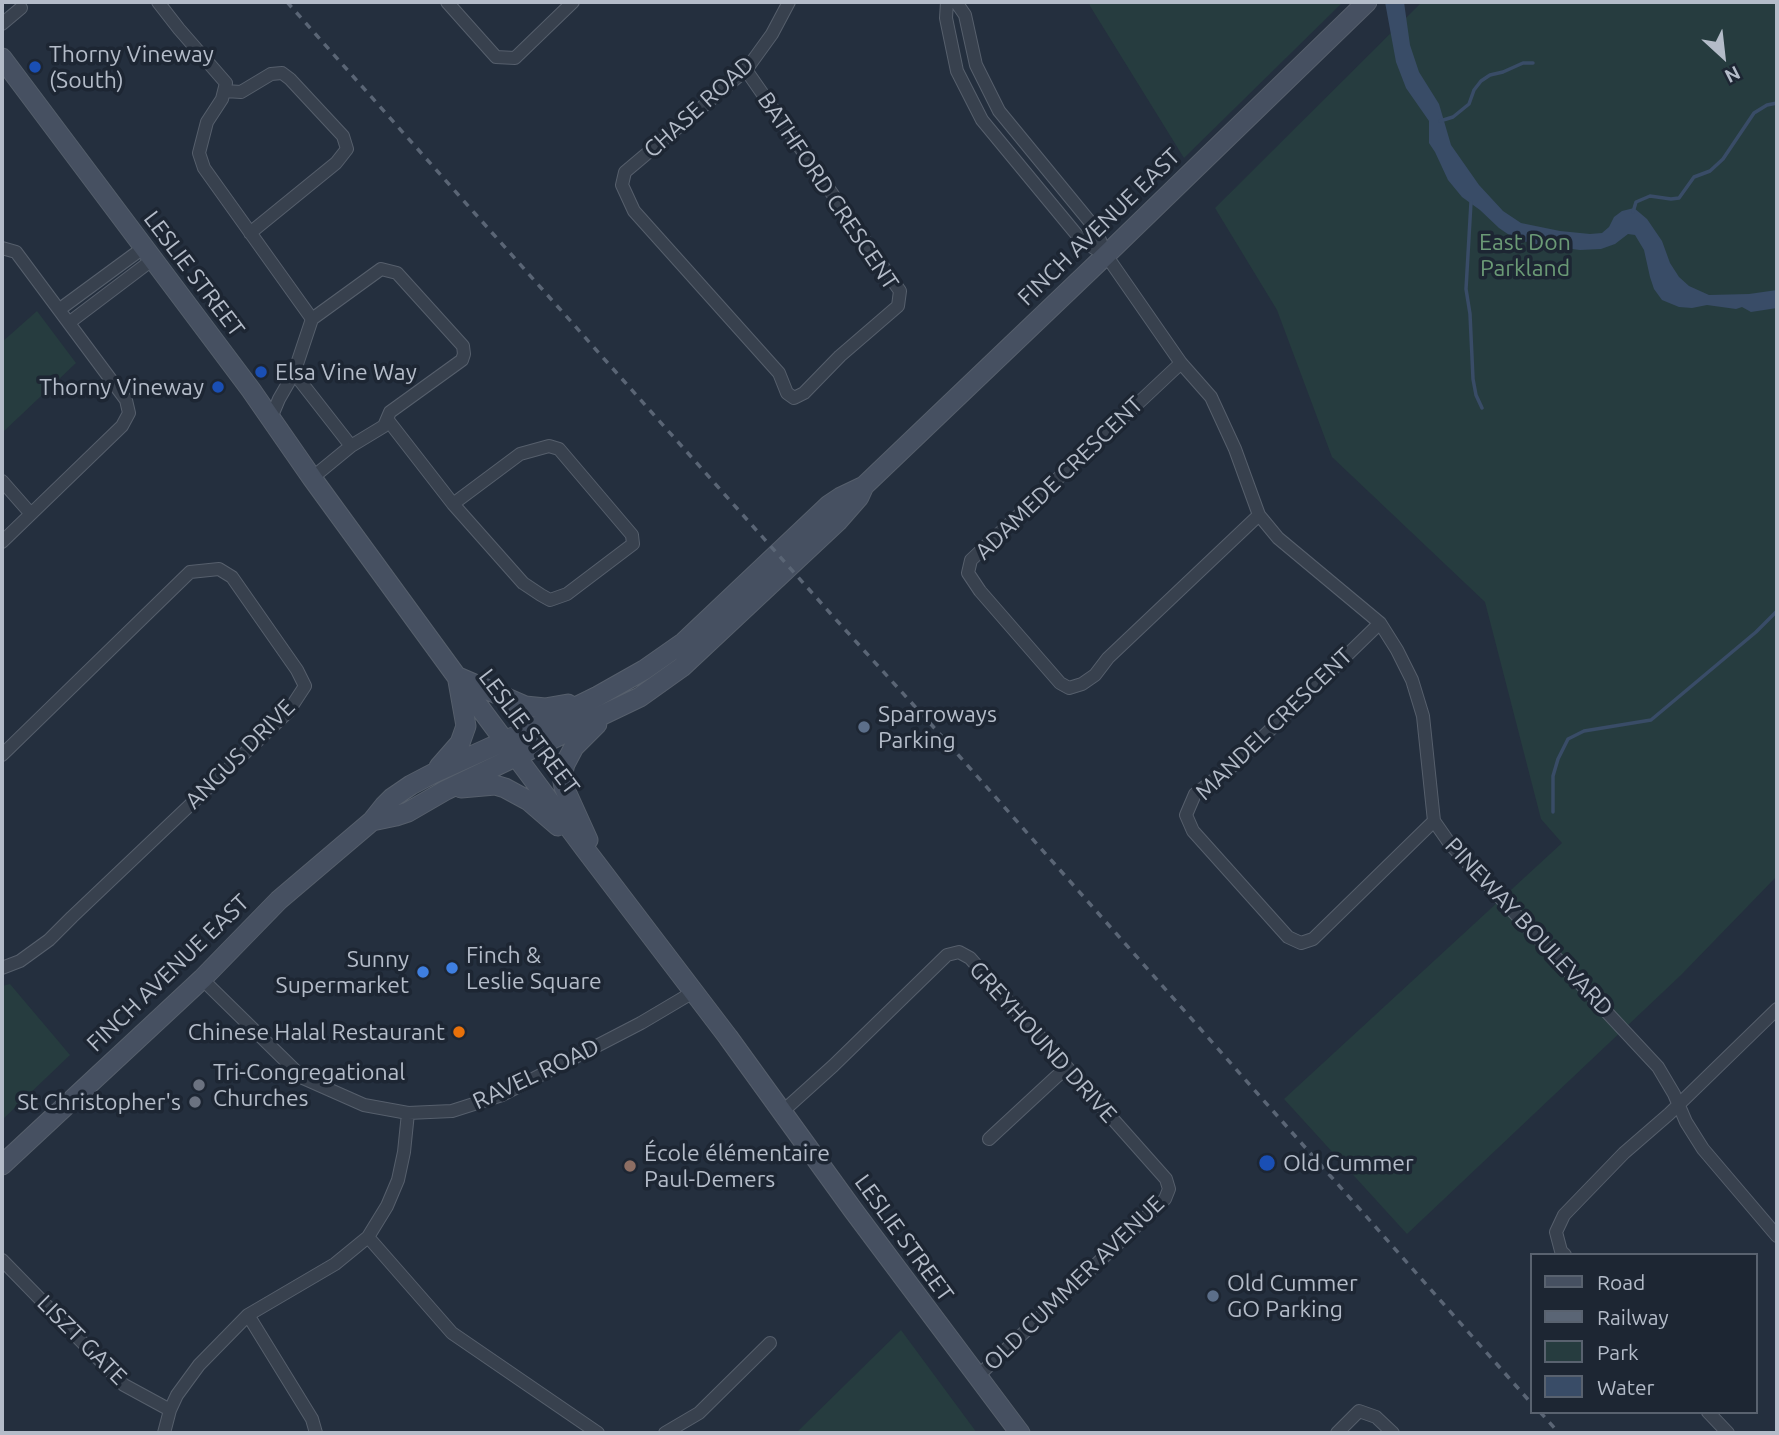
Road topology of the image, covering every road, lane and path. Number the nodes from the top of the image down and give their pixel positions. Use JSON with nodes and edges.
{"nodes":[{"id":1,"x":158,"y":2,"type":"edge"},
{"id":2,"x":447,"y":2,"type":"edge"},
{"id":3,"x":573,"y":2,"type":"edge"},
{"id":4,"x":789,"y":2,"type":"edge"},
{"id":5,"x":947,"y":2,"type":"edge"},
{"id":6,"x":956,"y":2,"type":"edge"},
{"id":7,"x":1367,"y":2,"type":"edge"},
{"id":8,"x":22,"y":4,"type":"edge"},
{"id":9,"x":2,"y":24,"type":"edge"},
{"id":10,"x":2,"y":58,"type":"edge"},
{"id":11,"x":746,"y":70,"type":"junction"},
{"id":12,"x":225,"y":91,"type":"junction"},
{"id":13,"x":625,"y":172,"type":"joint"},
{"id":14,"x":250,"y":233,"type":"junction"},
{"id":15,"x":2,"y":248,"type":"edge"},
{"id":16,"x":147,"y":254,"type":"junction"},
{"id":17,"x":1106,"y":255,"type":"junction"},
{"id":18,"x":60,"y":309,"type":"junction"},
{"id":19,"x":312,"y":319,"type":"junction"},
{"id":20,"x":70,"y":322,"type":"junction"},
{"id":21,"x":1181,"y":363,"type":"junction"},
{"id":22,"x":294,"y":373,"type":"junction"},
{"id":23,"x":271,"y":418,"type":"junction"},
{"id":24,"x":387,"y":419,"type":"junction"},
{"id":25,"x":351,"y":446,"type":"junction"},
{"id":26,"x":312,"y":478,"type":"junction"},
{"id":27,"x":2,"y":481,"type":"edge"},
{"id":28,"x":864,"y":486,"type":"junction"},
{"id":29,"x":453,"y":504,"type":"junction"},
{"id":30,"x":31,"y":514,"type":"junction"},
{"id":31,"x":1259,"y":514,"type":"junction"},
{"id":32,"x":2,"y":542,"type":"edge"},
{"id":33,"x":1380,"y":623,"type":"junction"},
{"id":34,"x":457,"y":677,"type":"junction"},
{"id":35,"x":598,"y":696,"type":"junction"},
{"id":36,"x":618,"y":708,"type":"junction"},
{"id":37,"x":511,"y":748,"type":"junction"},
{"id":38,"x":2,"y":755,"type":"edge"},
{"id":39,"x":434,"y":773,"type":"junction"},
{"id":40,"x":446,"y":790,"type":"junction"},
{"id":41,"x":372,"y":821,"type":"junction"},
{"id":42,"x":1434,"y":821,"type":"junction"},
{"id":43,"x":585,"y":849,"type":"junction"},
{"id":44,"x":601,"y":870,"type":"junction"},
{"id":45,"x":2,"y":968,"type":"edge"},
{"id":46,"x":202,"y":979,"type":"junction"},
{"id":47,"x":695,"y":991,"type":"junction"},
{"id":48,"x":1777,"y":1009,"type":"edge"},
{"id":49,"x":1067,"y":1068,"type":"junction"},
{"id":50,"x":1678,"y":1104,"type":"junction"},
{"id":51,"x":782,"y":1112,"type":"junction"},
{"id":52,"x":408,"y":1114,"type":"junction"},
{"id":53,"x":989,"y":1139,"type":"dead end"},
{"id":54,"x":2,"y":1165,"type":"edge"},
{"id":55,"x":1170,"y":1189,"type":"joint"},
{"id":56,"x":1775,"y":1229,"type":"edge"},
{"id":57,"x":368,"y":1237,"type":"junction"},
{"id":58,"x":1563,"y":1253,"type":"edge"},
{"id":59,"x":2,"y":1260,"type":"edge"},
{"id":60,"x":248,"y":1315,"type":"junction"},
{"id":61,"x":769,"y":1343,"type":"dead end"},
{"id":62,"x":977,"y":1377,"type":"junction"},
{"id":63,"x":170,"y":1410,"type":"junction"},
{"id":64,"x":1711,"y":1414,"type":"edge"},
{"id":65,"x":164,"y":1433,"type":"edge"},
{"id":66,"x":316,"y":1433,"type":"edge"},
{"id":67,"x":598,"y":1433,"type":"edge"},
{"id":68,"x":665,"y":1433,"type":"edge"},
{"id":69,"x":1020,"y":1433,"type":"edge"},
{"id":70,"x":1337,"y":1433,"type":"edge"},
{"id":71,"x":1392,"y":1433,"type":"edge"},
{"id":72,"x":1728,"y":1433,"type":"edge"}],
"edges":[{"from":1,"to":12,"type":"street"},
{"from":2,"to":3,"type":"street"},
{"from":4,"to":11,"type":"street","name":"CHASE ROAD"},
{"from":5,"to":17,"type":"street"},
{"from":6,"to":17,"type":"street"},
{"from":7,"to":17,"type":"main road","name":"FINCH AVENUE EAST"},
{"from":8,"to":9,"type":"street"},
{"from":10,"to":16,"type":"main road","name":"LESLIE STREET"},
{"from":11,"to":13,"type":"street","name":"CHASE ROAD"},
{"from":11,"to":13,"type":"street","name":"BATHFORD CRESCENT"},
{"from":12,"to":14,"type":"street"},
{"from":12,"to":14,"type":"street"},
{"from":14,"to":19,"type":"street"},
{"from":15,"to":18,"type":"street"},
{"from":16,"to":18,"type":"street"},
{"from":16,"to":20,"type":"street"},
{"from":16,"to":23,"type":"main road","name":"LESLIE STREET"},
{"from":17,"to":21,"type":"street","name":"PINEWAY BOULEVARD"},
{"from":17,"to":28,"type":"main road","name":"FINCH AVENUE EAST"},
{"from":18,"to":20,"type":"street"},
{"from":19,"to":22,"type":"street"},
{"from":19,"to":24,"type":"street"},
{"from":20,"to":30,"type":"street"},
{"from":21,"to":31,"type":"street","name":"PINEWAY BOULEVARD"},
{"from":21,"to":31,"type":"street","name":"ADAMEDE CRESCENT"},
{"from":22,"to":23,"type":"street"},
{"from":22,"to":25,"type":"street"},
{"from":23,"to":26,"type":"main road","name":"LESLIE STREET"},
{"from":24,"to":25,"type":"street"},
{"from":24,"to":29,"type":"street"},
{"from":25,"to":26,"type":"street"},
{"from":26,"to":34,"type":"main road","name":"LESLIE STREET"},
{"from":27,"to":30,"type":"street"},
{"from":28,"to":35,"type":"main road","name":"FINCH AVENUE EAST"},
{"from":28,"to":36,"type":"main road","name":"FINCH AVENUE EAST"},
{"from":29,"to":29,"type":"street"},
{"from":30,"to":32,"type":"street"},
{"from":31,"to":33,"type":"street","name":"PINEWAY BOULEVARD"},
{"from":33,"to":42,"type":"street","name":"PINEWAY BOULEVARD"},
{"from":33,"to":42,"type":"street","name":"MANDEL CRESCENT"},
{"from":34,"to":35,"type":"main road"},
{"from":34,"to":37,"type":"main road","name":"LESLIE STREET"},
{"from":34,"to":39,"type":"main road"},
{"from":35,"to":37,"type":"main road","name":"FINCH AVENUE EAST"},
{"from":36,"to":37,"type":"main road","name":"FINCH AVENUE EAST"},
{"from":36,"to":44,"type":"main road"},
{"from":37,"to":39,"type":"main road","name":"FINCH AVENUE EAST"},
{"from":37,"to":40,"type":"main road","name":"FINCH AVENUE EAST"},
{"from":37,"to":43,"type":"main road","name":"LESLIE STREET"},
{"from":38,"to":45,"type":"street","name":"ANGUS DRIVE"},
{"from":39,"to":41,"type":"main road","name":"FINCH AVENUE EAST"},
{"from":40,"to":41,"type":"main road","name":"FINCH AVENUE EAST"},
{"from":40,"to":43,"type":"main road"},
{"from":41,"to":46,"type":"main road","name":"FINCH AVENUE EAST"},
{"from":42,"to":50,"type":"street","name":"PINEWAY BOULEVARD"},
{"from":43,"to":44,"type":"main road","name":"LESLIE STREET"},
{"from":44,"to":47,"type":"main road","name":"LESLIE STREET"},
{"from":46,"to":52,"type":"street","name":"RAVEL ROAD"},
{"from":46,"to":54,"type":"main road","name":"FINCH AVENUE EAST"},
{"from":47,"to":51,"type":"main road","name":"LESLIE STREET"},
{"from":47,"to":52,"type":"street","name":"RAVEL ROAD"},
{"from":48,"to":50,"type":"street"},
{"from":49,"to":51,"type":"street","name":"GREYHOUND DRIVE"},
{"from":49,"to":53,"type":"street"},
{"from":49,"to":55,"type":"street","name":"GREYHOUND DRIVE"},
{"from":50,"to":56,"type":"street","name":"PINEWAY BOULEVARD"},
{"from":50,"to":58,"type":"street"},
{"from":51,"to":62,"type":"main road","name":"LESLIE STREET"},
{"from":52,"to":57,"type":"street"},
{"from":55,"to":62,"type":"street","name":"OLD CUMMER AVENUE"},
{"from":57,"to":60,"type":"street"},
{"from":57,"to":67,"type":"street"},
{"from":59,"to":63,"type":"street","name":"LISZT GATE"},
{"from":60,"to":63,"type":"street"},
{"from":60,"to":66,"type":"street"},
{"from":61,"to":68,"type":"street"},
{"from":62,"to":69,"type":"main road","name":"LESLIE STREET"},
{"from":63,"to":65,"type":"street"},
{"from":64,"to":72,"type":"street"},
{"from":70,"to":71,"type":"street"}]}
